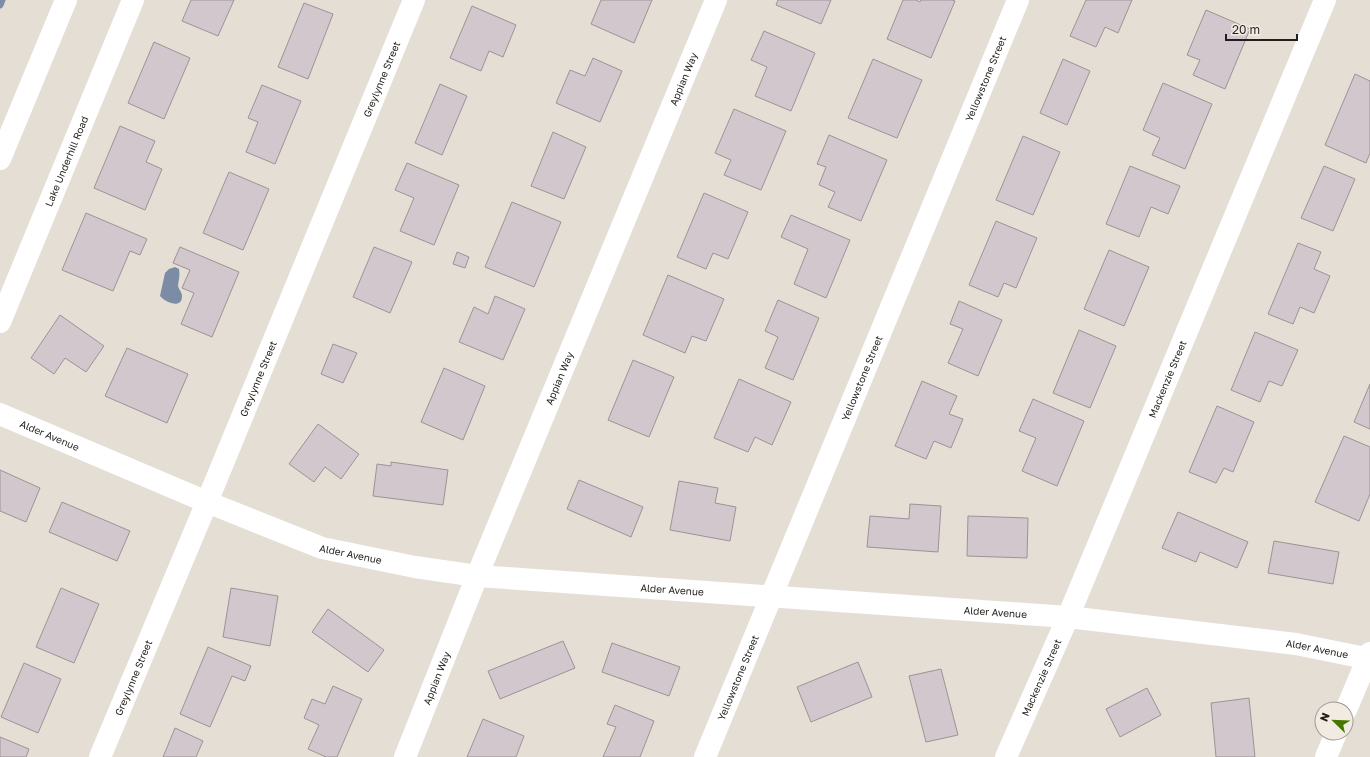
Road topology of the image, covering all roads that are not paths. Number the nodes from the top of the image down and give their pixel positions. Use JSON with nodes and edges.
{"nodes":[{"id":1,"x":66,"y":0,"type":"edge"},
{"id":2,"x":133,"y":0,"type":"edge"},
{"id":3,"x":414,"y":0,"type":"edge"},
{"id":4,"x":716,"y":0,"type":"edge"},
{"id":5,"x":1018,"y":0,"type":"edge"},
{"id":6,"x":1325,"y":0,"type":"edge"},
{"id":7,"x":0,"y":159,"type":"edge"},
{"id":8,"x":0,"y":322,"type":"edge"},
{"id":9,"x":0,"y":414,"type":"edge"},
{"id":10,"x":207,"y":502,"type":"junction"},
{"id":11,"x":477,"y":576,"type":"junction"},
{"id":12,"x":771,"y":597,"type":"junction"},
{"id":13,"x":1068,"y":616,"type":"junction"},
{"id":14,"x":1369,"y":657,"type":"edge"},
{"id":15,"x":1350,"y":701,"type":"edge"},
{"id":16,"x":1333,"y":741,"type":"edge"},
{"id":17,"x":100,"y":757,"type":"edge"},
{"id":18,"x":405,"y":757,"type":"edge"},
{"id":19,"x":705,"y":757,"type":"edge"},
{"id":20,"x":1006,"y":757,"type":"edge"},
{"id":21,"x":1326,"y":757,"type":"edge"}],
"edges":[{"from":1,"to":7,"type":"street"},
{"from":2,"to":8,"type":"street","name":"Lake Underhill Road"},
{"from":3,"to":10,"type":"street","name":"Greylynne Street"},
{"from":4,"to":11,"type":"street","name":"Appian Way"},
{"from":5,"to":12,"type":"street","name":"Yellowstone Street"},
{"from":6,"to":13,"type":"street","name":"Mackenzie Street"},
{"from":9,"to":10,"type":"street","name":"Alder Avenue"},
{"from":10,"to":11,"type":"street","name":"Alder Avenue"},
{"from":10,"to":17,"type":"street","name":"Greylynne Street"},
{"from":11,"to":12,"type":"street","name":"Alder Avenue"},
{"from":11,"to":18,"type":"street","name":"Appian Way"},
{"from":12,"to":13,"type":"street","name":"Alder Avenue"},
{"from":12,"to":19,"type":"street","name":"Yellowstone Street"},
{"from":13,"to":14,"type":"street","name":"Alder Avenue"},
{"from":13,"to":20,"type":"street","name":"Mackenzie Street"},
{"from":14,"to":15,"type":"street"},
{"from":16,"to":21,"type":"street"}]}
